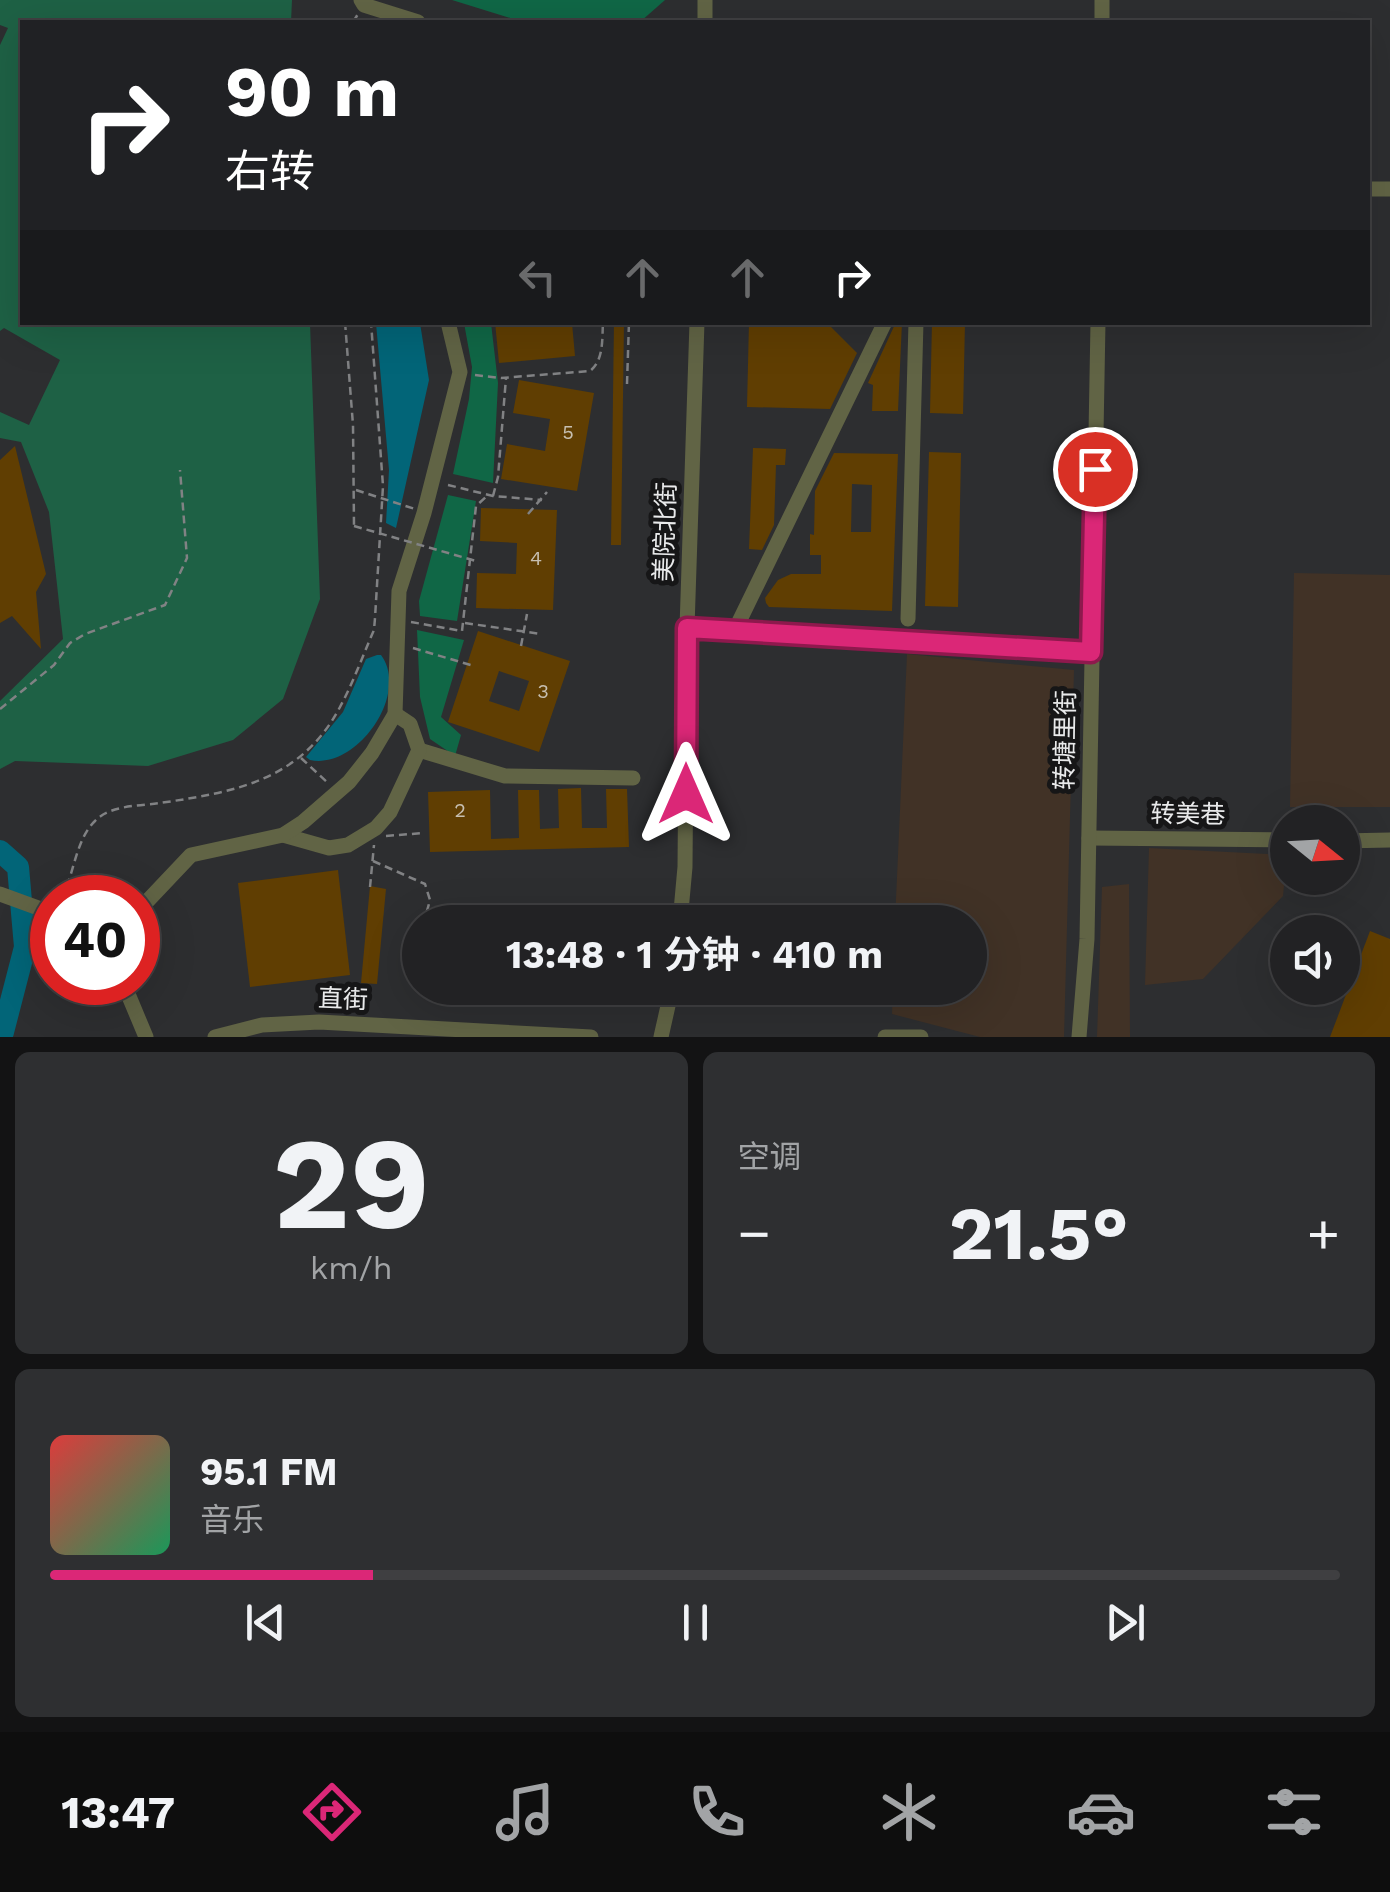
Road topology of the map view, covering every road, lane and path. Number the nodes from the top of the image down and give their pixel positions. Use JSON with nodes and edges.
{"nodes":[{"id":1,"x":361,"y":0,"type":"edge"},
{"id":2,"x":412,"y":20,"type":"edge"},
{"id":3,"x":345,"y":325,"type":"edge"},
{"id":4,"x":371,"y":325,"type":"edge"},
{"id":5,"x":449,"y":325,"type":"edge"},
{"id":6,"x":603,"y":325,"type":"edge"},
{"id":7,"x":629,"y":325,"type":"edge"},
{"id":8,"x":697,"y":325,"type":"edge"},
{"id":9,"x":884,"y":325,"type":"edge"},
{"id":10,"x":916,"y":325,"type":"edge"},
{"id":11,"x":1098,"y":325,"type":"edge"},
{"id":12,"x":460,"y":372,"type":"junction"},
{"id":13,"x":506,"y":378,"type":"junction"},
{"id":14,"x":628,"y":384,"type":"dead end"},
{"id":15,"x":180,"y":470,"type":"dead end"},
{"id":16,"x":432,"y":482,"type":"junction"},
{"id":17,"x":356,"y":490,"type":"junction"},
{"id":18,"x":547,"y":492,"type":"dead end"},
{"id":19,"x":491,"y":495,"type":"junction"},
{"id":20,"x":542,"y":500,"type":"junction"},
{"id":21,"x":415,"y":509,"type":"dead end"},
{"id":22,"x":528,"y":514,"type":"dead end"},
{"id":23,"x":476,"y":561,"type":"dead end"},
{"id":24,"x":527,"y":614,"type":"dead end"},
{"id":25,"x":908,"y":618,"type":"dead end"},
{"id":26,"x":398,"y":620,"type":"junction"},
{"id":27,"x":463,"y":622,"type":"junction"},
{"id":28,"x":687,"y":628,"type":"junction"},
{"id":29,"x":735,"y":630,"type":"junction"},
{"id":30,"x":541,"y":634,"type":"dead end"},
{"id":31,"x":397,"y":643,"type":"junction"},
{"id":32,"x":522,"y":646,"type":"dead end"},
{"id":33,"x":1091,"y":652,"type":"junction"},
{"id":34,"x":474,"y":666,"type":"dead end"},
{"id":35,"x":0,"y":708,"type":"edge"},
{"id":36,"x":395,"y":714,"type":"junction"},
{"id":37,"x":420,"y":750,"type":"junction"},
{"id":38,"x":300,"y":757,"type":"junction"},
{"id":39,"x":633,"y":778,"type":"dead end"},
{"id":40,"x":340,"y":792,"type":"junction"},
{"id":41,"x":423,"y":834,"type":"dead end"},
{"id":42,"x":282,"y":836,"type":"junction"},
{"id":43,"x":1088,"y":838,"type":"junction"},
{"id":44,"x":1270,"y":840,"type":"edge"},
{"id":45,"x":1360,"y":840,"type":"edge"},
{"id":46,"x":1390,"y":840,"type":"edge"},
{"id":47,"x":373,"y":862,"type":"junction"},
{"id":48,"x":70,"y":875,"type":"edge"},
{"id":49,"x":370,"y":886,"type":"dead end"},
{"id":50,"x":160,"y":887,"type":"edge"},
{"id":51,"x":0,"y":894,"type":"edge"},
{"id":52,"x":30,"y":905,"type":"edge"},
{"id":53,"x":429,"y":905,"type":"edge"},
{"id":54,"x":682,"y":905,"type":"edge"},
{"id":55,"x":132,"y":1005,"type":"edge"},
{"id":56,"x":668,"y":1005,"type":"edge"},
{"id":57,"x":146,"y":1037,"type":"edge"},
{"id":58,"x":215,"y":1037,"type":"edge"},
{"id":59,"x":590,"y":1037,"type":"edge"},
{"id":60,"x":660,"y":1037,"type":"edge"},
{"id":61,"x":886,"y":1037,"type":"edge"},
{"id":62,"x":922,"y":1037,"type":"edge"},
{"id":63,"x":1079,"y":1037,"type":"edge"}],
"edges":[{"from":1,"to":2,"type":"street"},
{"from":3,"to":17,"type":"path"},
{"from":4,"to":38,"type":"path"},
{"from":5,"to":12,"type":"street"},
{"from":6,"to":13,"type":"path"},
{"from":7,"to":14,"type":"path"},
{"from":8,"to":28,"type":"street","name":"美院北街"},
{"from":9,"to":29,"type":"street"},
{"from":10,"to":25,"type":"street"},
{"from":11,"to":33,"type":"street","name":"转塘里街"},
{"from":12,"to":13,"type":"path"},
{"from":12,"to":16,"type":"street"},
{"from":13,"to":19,"type":"path"},
{"from":15,"to":35,"type":"path"},
{"from":16,"to":19,"type":"path"},
{"from":16,"to":26,"type":"street"},
{"from":17,"to":21,"type":"path","bridge":true},
{"from":17,"to":23,"type":"path","bridge":true},
{"from":18,"to":20,"type":"path"},
{"from":19,"to":20,"type":"path"},
{"from":19,"to":27,"type":"path"},
{"from":20,"to":22,"type":"path"},
{"from":24,"to":32,"type":"path","bridge":true},
{"from":26,"to":27,"type":"path"},
{"from":26,"to":31,"type":"street"},
{"from":27,"to":30,"type":"path"},
{"from":28,"to":29,"type":"street"},
{"from":28,"to":54,"type":"street","name":"美院北街"},
{"from":29,"to":33,"type":"street"},
{"from":31,"to":34,"type":"path"},
{"from":31,"to":36,"type":"street"},
{"from":33,"to":43,"type":"street","name":"转塘里街"},
{"from":36,"to":37,"type":"street"},
{"from":36,"to":40,"type":"street"},
{"from":37,"to":39,"type":"street"},
{"from":37,"to":42,"type":"street"},
{"from":38,"to":40,"type":"path"},
{"from":38,"to":48,"type":"path"},
{"from":40,"to":42,"type":"street"},
{"from":41,"to":47,"type":"path"},
{"from":42,"to":50,"type":"street"},
{"from":43,"to":44,"type":"street","name":"转美巷"},
{"from":43,"to":63,"type":"street","name":"转塘里街"},
{"from":45,"to":46,"type":"street"},
{"from":47,"to":49,"type":"path"},
{"from":47,"to":53,"type":"path"},
{"from":51,"to":52,"type":"street"},
{"from":55,"to":57,"type":"street"},
{"from":56,"to":60,"type":"street"},
{"from":58,"to":59,"type":"street","name":"直街"},
{"from":61,"to":62,"type":"street"}]}
